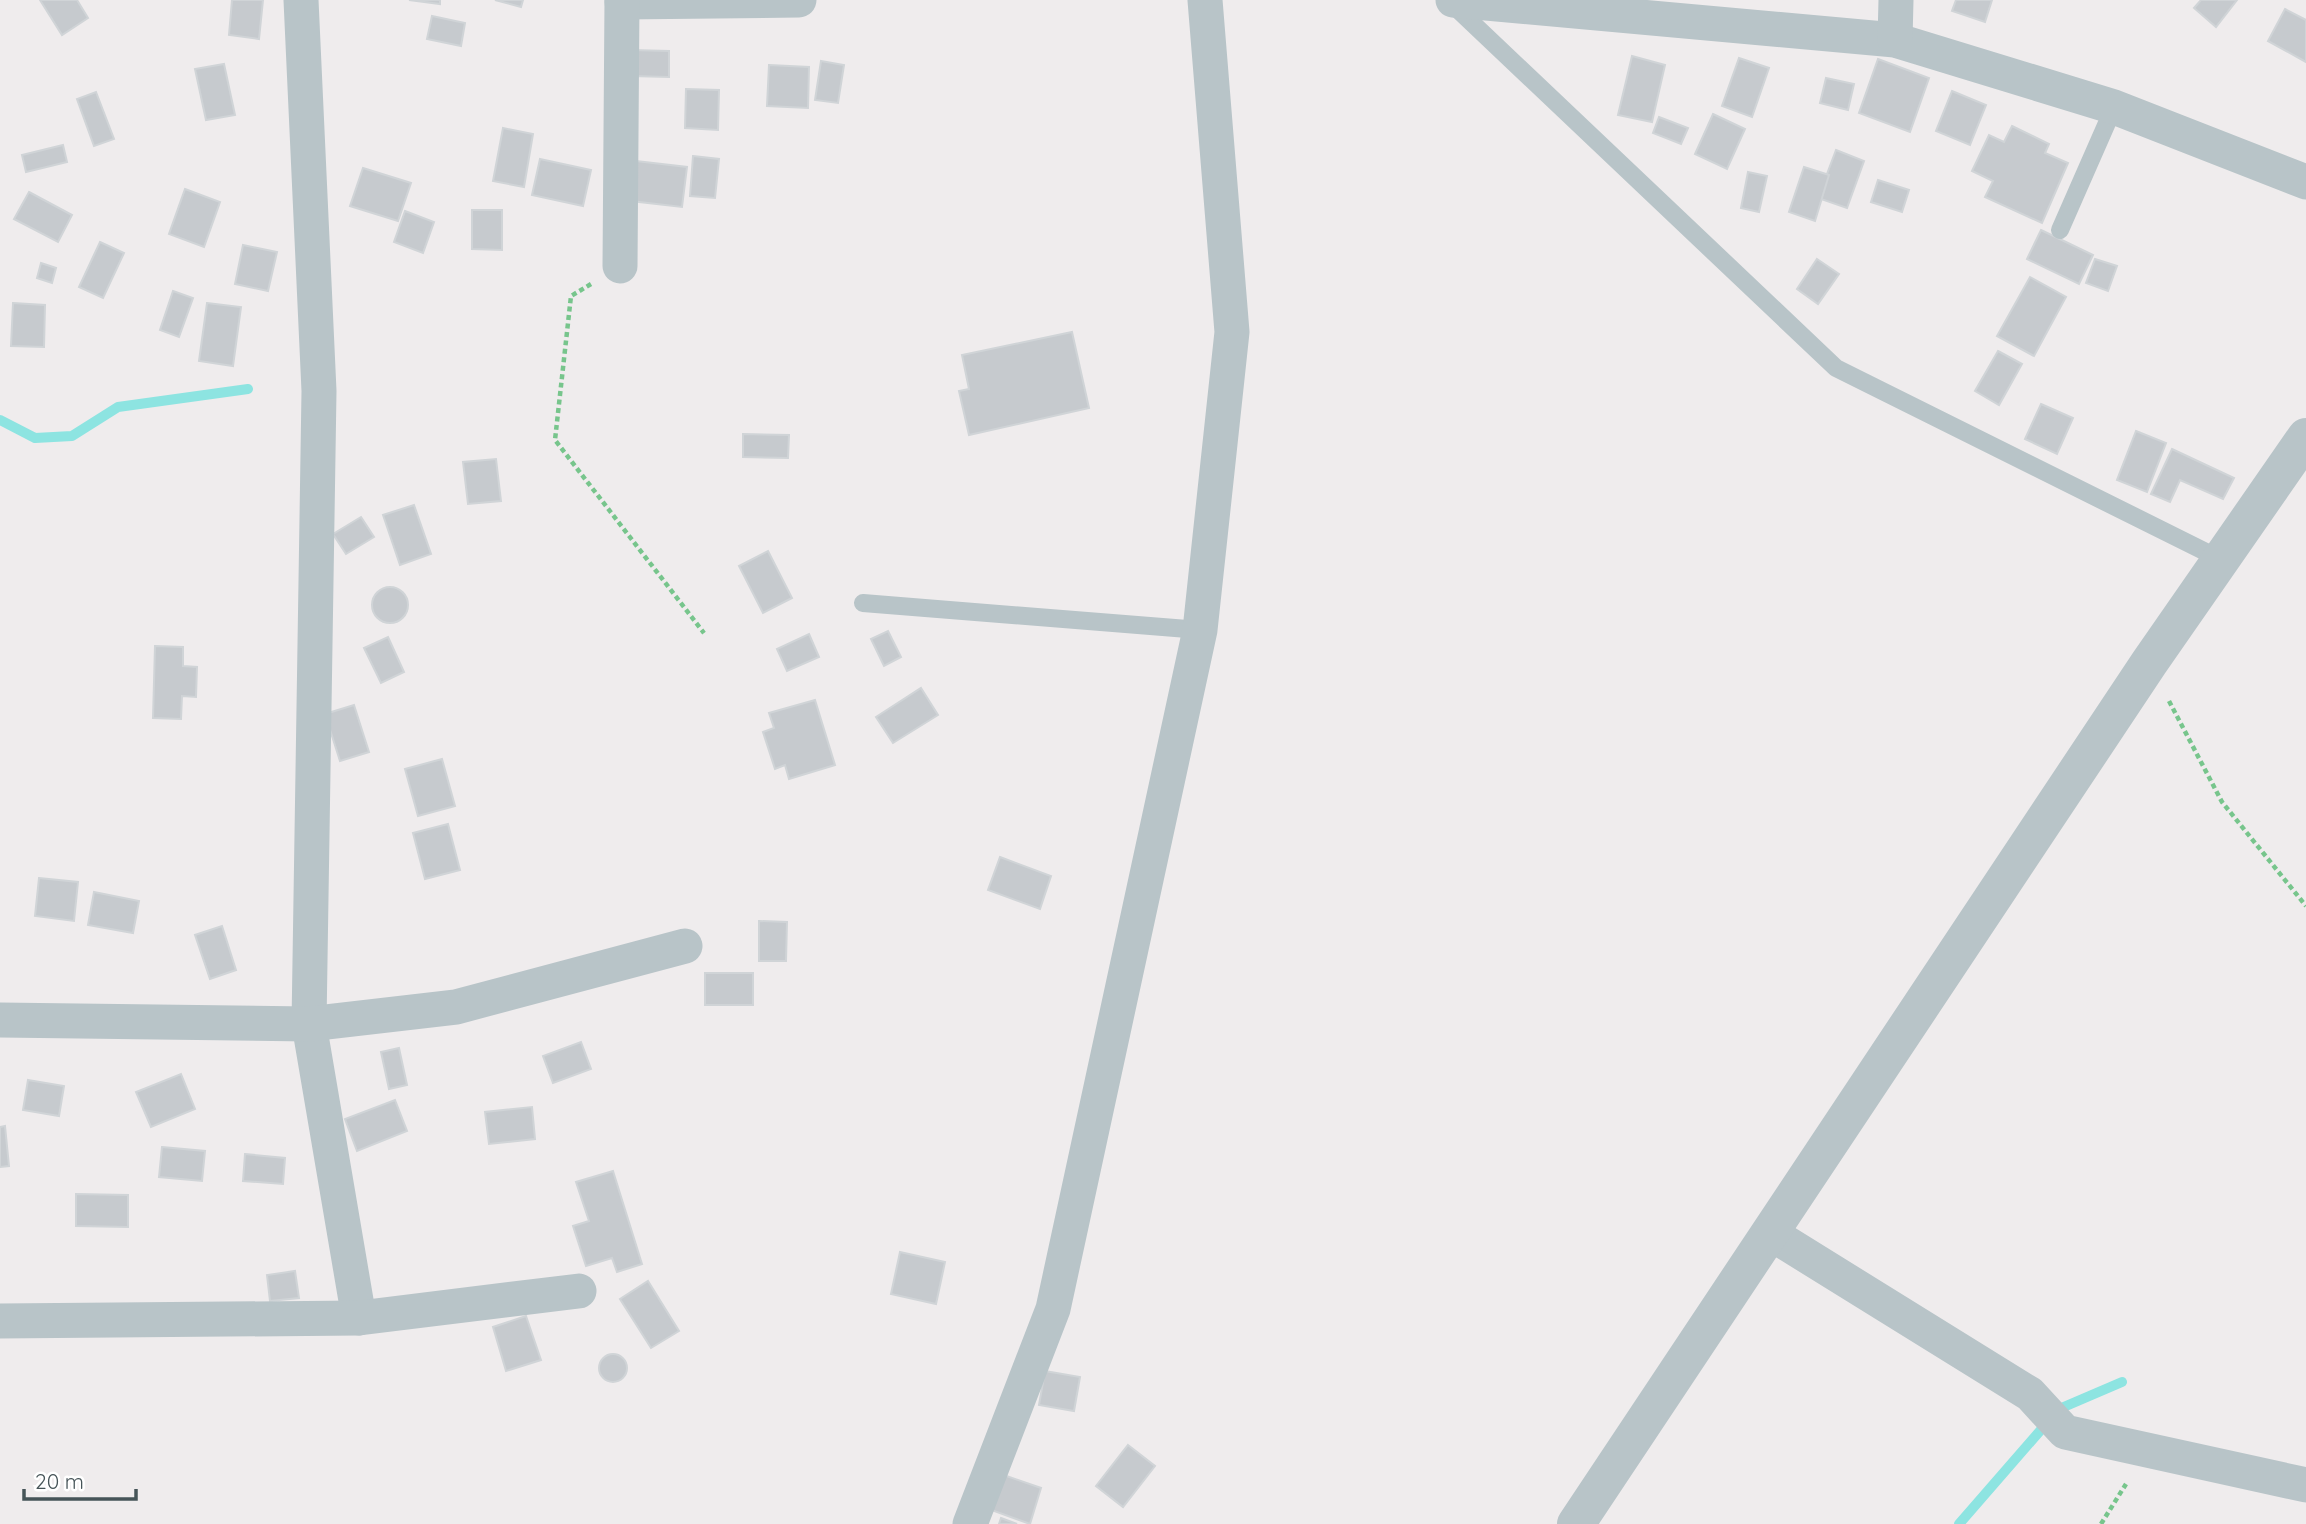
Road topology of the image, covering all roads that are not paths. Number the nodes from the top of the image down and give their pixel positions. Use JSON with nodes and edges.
{"nodes":[{"id":1,"x":302,"y":0,"type":"edge"},
{"id":2,"x":800,"y":0,"type":"edge"},
{"id":3,"x":1205,"y":0,"type":"edge"},
{"id":4,"x":1450,"y":0,"type":"edge"},
{"id":5,"x":1896,"y":0,"type":"edge"},
{"id":6,"x":622,"y":1,"type":"edge"},
{"id":7,"x":1648,"y":9,"type":"edge"},
{"id":8,"x":1895,"y":40,"type":"junction"},
{"id":9,"x":2114,"y":107,"type":"junction"},
{"id":10,"x":2306,"y":183,"type":"edge"},
{"id":11,"x":2060,"y":230,"type":"dead end"},
{"id":12,"x":620,"y":266,"type":"road end"},
{"id":13,"x":2306,"y":437,"type":"edge"},
{"id":14,"x":2222,"y":561,"type":"junction"},
{"id":15,"x":863,"y":603,"type":"dead end"},
{"id":16,"x":1200,"y":630,"type":"junction"},
{"id":17,"x":685,"y":946,"type":"dead end"},
{"id":18,"x":0,"y":1020,"type":"edge"},
{"id":19,"x":309,"y":1024,"type":"junction"},
{"id":20,"x":1770,"y":1233,"type":"junction"},
{"id":21,"x":579,"y":1291,"type":"dead end"},
{"id":22,"x":359,"y":1318,"type":"junction"},
{"id":23,"x":0,"y":1321,"type":"edge"},
{"id":24,"x":2306,"y":1485,"type":"edge"},
{"id":25,"x":970,"y":1524,"type":"edge"},
{"id":26,"x":1576,"y":1524,"type":"edge"}],
"edges":[{"from":1,"to":19,"type":"street"},
{"from":2,"to":6,"type":"street"},
{"from":3,"to":16,"type":"street"},
{"from":4,"to":7,"type":"street"},
{"from":4,"to":14,"type":"lane"},
{"from":5,"to":8,"type":"street"},
{"from":6,"to":12,"type":"street"},
{"from":7,"to":8,"type":"street"},
{"from":8,"to":9,"type":"street"},
{"from":9,"to":10,"type":"street"},
{"from":9,"to":11,"type":"lane"},
{"from":13,"to":14,"type":"street"},
{"from":14,"to":20,"type":"street"},
{"from":15,"to":16,"type":"lane"},
{"from":16,"to":25,"type":"street"},
{"from":17,"to":19,"type":"street"},
{"from":18,"to":19,"type":"street"},
{"from":19,"to":22,"type":"street"},
{"from":20,"to":24,"type":"street"},
{"from":20,"to":26,"type":"street"},
{"from":21,"to":22,"type":"street"},
{"from":22,"to":23,"type":"street"}]}
